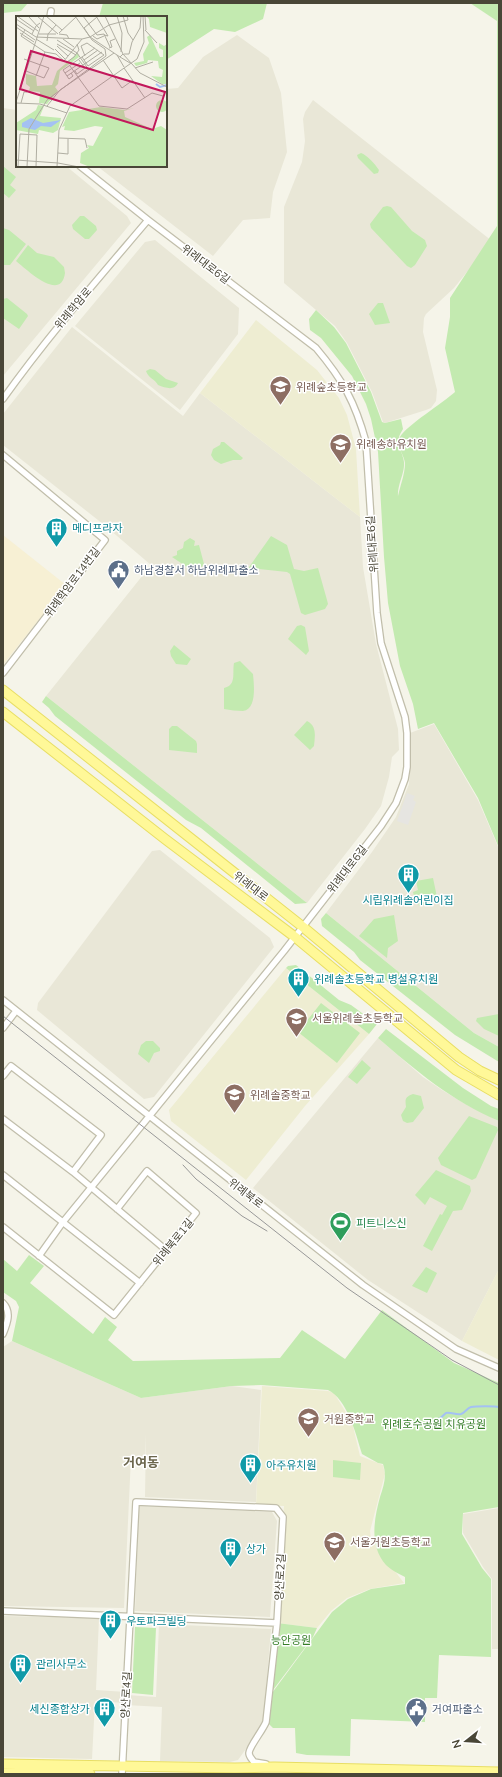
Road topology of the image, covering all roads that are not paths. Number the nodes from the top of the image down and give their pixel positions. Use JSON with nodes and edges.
{"nodes":[{"id":1,"x":81,"y":167,"type":"edge"},
{"id":2,"x":148,"y":220,"type":"junction"},
{"id":3,"x":3,"y":399,"type":"edge"},
{"id":4,"x":3,"y":455,"type":"edge"},
{"id":5,"x":3,"y":673,"type":"edge"},
{"id":6,"x":3,"y":690,"type":"edge"},
{"id":7,"x":3,"y":712,"type":"edge"},
{"id":8,"x":303,"y":927,"type":"junction"},
{"id":9,"x":295,"y":937,"type":"junction"},
{"id":10,"x":3,"y":1000,"type":"edge"},
{"id":11,"x":16,"y":1011,"type":"junction"},
{"id":12,"x":3,"y":1028,"type":"edge"},
{"id":13,"x":3,"y":1076,"type":"edge"},
{"id":14,"x":499,"y":1080,"type":"edge"},
{"id":15,"x":499,"y":1095,"type":"edge"},
{"id":16,"x":150,"y":1116,"type":"junction"},
{"id":17,"x":3,"y":1119,"type":"edge"},
{"id":18,"x":73,"y":1172,"type":"junction"},
{"id":19,"x":3,"y":1175,"type":"edge"},
{"id":20,"x":92,"y":1188,"type":"junction"},
{"id":21,"x":117,"y":1208,"type":"junction"},
{"id":22,"x":63,"y":1222,"type":"junction"},
{"id":23,"x":3,"y":1228,"type":"edge"},
{"id":24,"x":166,"y":1250,"type":"junction"},
{"id":25,"x":39,"y":1256,"type":"junction"},
{"id":26,"x":140,"y":1284,"type":"junction"},
{"id":27,"x":3,"y":1303,"type":"edge"},
{"id":28,"x":3,"y":1334,"type":"edge"},
{"id":29,"x":499,"y":1368,"type":"edge"},
{"id":30,"x":136,"y":1502,"type":"joint"},
{"id":31,"x":3,"y":1611,"type":"edge"},
{"id":32,"x":130,"y":1616,"type":"junction"},
{"id":33,"x":277,"y":1623,"type":"junction"},
{"id":34,"x":3,"y":1764,"type":"edge"},
{"id":35,"x":274,"y":1767,"type":"junction"},
{"id":36,"x":122,"y":1770,"type":"edge"},
{"id":37,"x":499,"y":1772,"type":"edge"},
{"id":38,"x":3,"y":1773,"type":"edge"},
{"id":39,"x":90,"y":1774,"type":"edge"}],
"edges":[{"from":1,"to":2,"type":"street","name":"위례대로6길"},
{"from":2,"to":3,"type":"street","name":"위례학암로"},
{"from":2,"to":8,"type":"street","name":"위례대로6길"},
{"from":4,"to":5,"type":"street","name":"위례학암로14번길"},
{"from":6,"to":8,"type":"main road","name":"위례대로"},
{"from":7,"to":9,"type":"main road","name":"위례대로"},
{"from":8,"to":9,"type":"street","name":"위례대로6길"},
{"from":8,"to":14,"type":"main road","name":"위례대로"},
{"from":9,"to":15,"type":"main road","name":"위례대로"},
{"from":9,"to":16,"type":"street","name":"위례대로6길"},
{"from":10,"to":11,"type":"street","name":"위례북로"},
{"from":11,"to":12,"type":"street"},
{"from":11,"to":16,"type":"street","name":"위례북로"},
{"from":13,"to":18,"type":"street"},
{"from":16,"to":20,"type":"street"},
{"from":16,"to":29,"type":"street","name":"위례북로"},
{"from":17,"to":18,"type":"street"},
{"from":18,"to":20,"type":"street"},
{"from":19,"to":22,"type":"street"},
{"from":20,"to":21,"type":"street"},
{"from":20,"to":22,"type":"street"},
{"from":21,"to":24,"type":"street"},
{"from":21,"to":24,"type":"street","name":"위례북로1길"},
{"from":22,"to":25,"type":"street"},
{"from":22,"to":26,"type":"street"},
{"from":23,"to":25,"type":"street","name":"위례북로1길"},
{"from":24,"to":26,"type":"street","name":"위례북로1길"},
{"from":25,"to":26,"type":"street","name":"위례북로1길"},
{"from":27,"to":28,"type":"street"},
{"from":30,"to":32,"type":"street","name":"양산로4길"},
{"from":30,"to":33,"type":"street","name":"양산로2길"},
{"from":31,"to":32,"type":"street"},
{"from":32,"to":33,"type":"street"},
{"from":32,"to":36,"type":"street","name":"양산로4길"},
{"from":33,"to":35,"type":"street","name":"양산로2길"},
{"from":34,"to":36,"type":"main road"},
{"from":35,"to":36,"type":"main road"},
{"from":35,"to":37,"type":"main road"},
{"from":38,"to":39,"type":"main road"}]}
